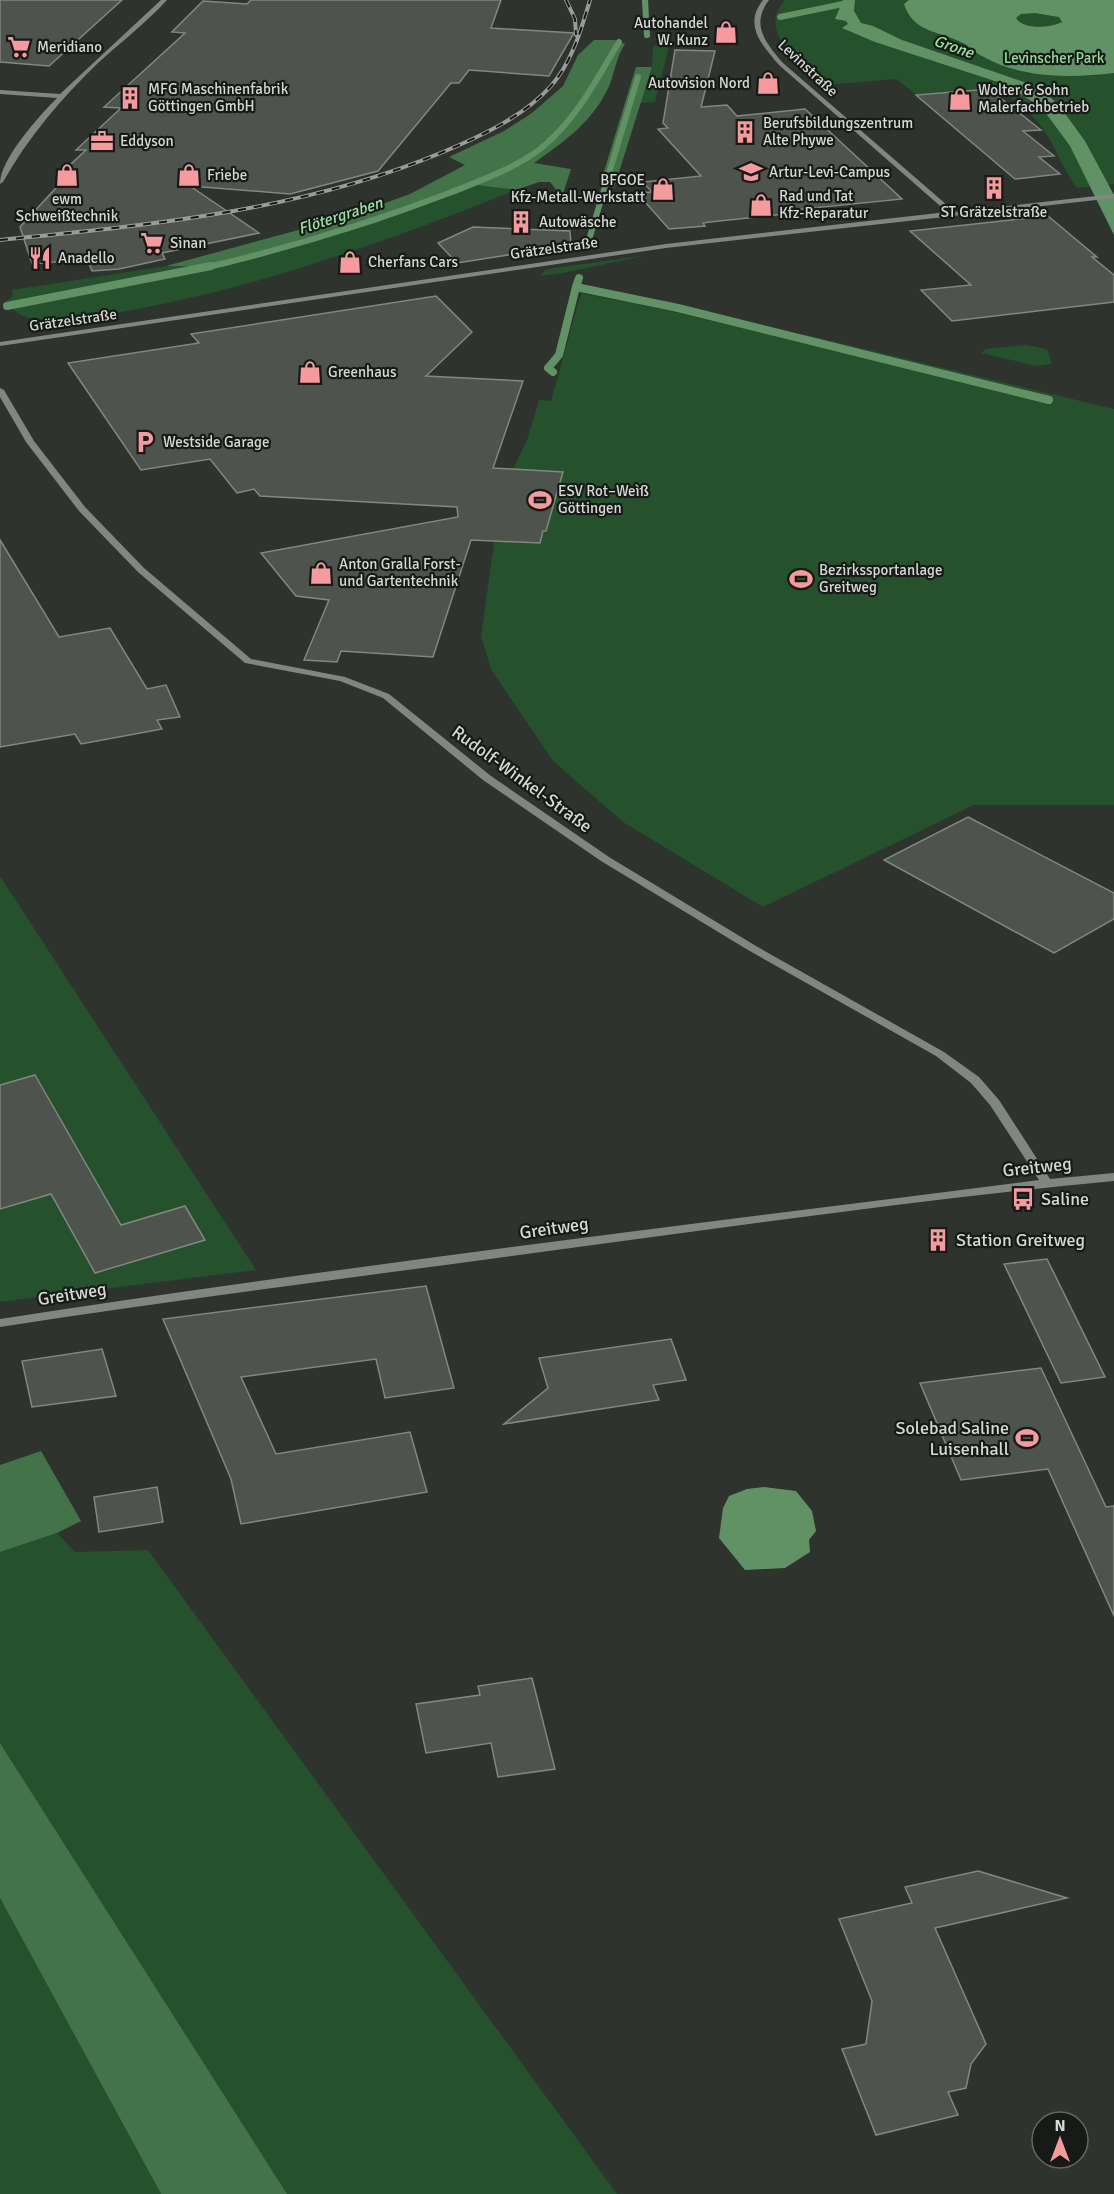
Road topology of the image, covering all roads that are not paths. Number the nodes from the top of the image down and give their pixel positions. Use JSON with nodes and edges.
{"nodes":[{"id":1,"x":164,"y":0,"type":"edge"},
{"id":2,"x":766,"y":0,"type":"edge"},
{"id":3,"x":0,"y":92,"type":"edge"},
{"id":4,"x":63,"y":96,"type":"junction"},
{"id":5,"x":0,"y":182,"type":"edge"},
{"id":6,"x":1114,"y":196,"type":"edge"},
{"id":7,"x":952,"y":213,"type":"junction"},
{"id":8,"x":0,"y":344,"type":"edge"},
{"id":9,"x":0,"y":390,"type":"edge"},
{"id":10,"x":1114,"y":1177,"type":"edge"},
{"id":11,"x":1047,"y":1183,"type":"junction"},
{"id":12,"x":0,"y":1323,"type":"edge"}],
"edges":[{"from":1,"to":4,"type":"street"},
{"from":2,"to":7,"type":"street","name":"Levinstraße"},
{"from":3,"to":4,"type":"street"},
{"from":4,"to":5,"type":"street"},
{"from":6,"to":7,"type":"street","name":"Grätzelstraße"},
{"from":7,"to":8,"type":"street","name":"Grätzelstraße"},
{"from":9,"to":11,"type":"street","name":"Rudolf-Winkel-Straße"},
{"from":10,"to":11,"type":"street","name":"Greitweg"},
{"from":11,"to":12,"type":"street","name":"Greitweg"}]}
